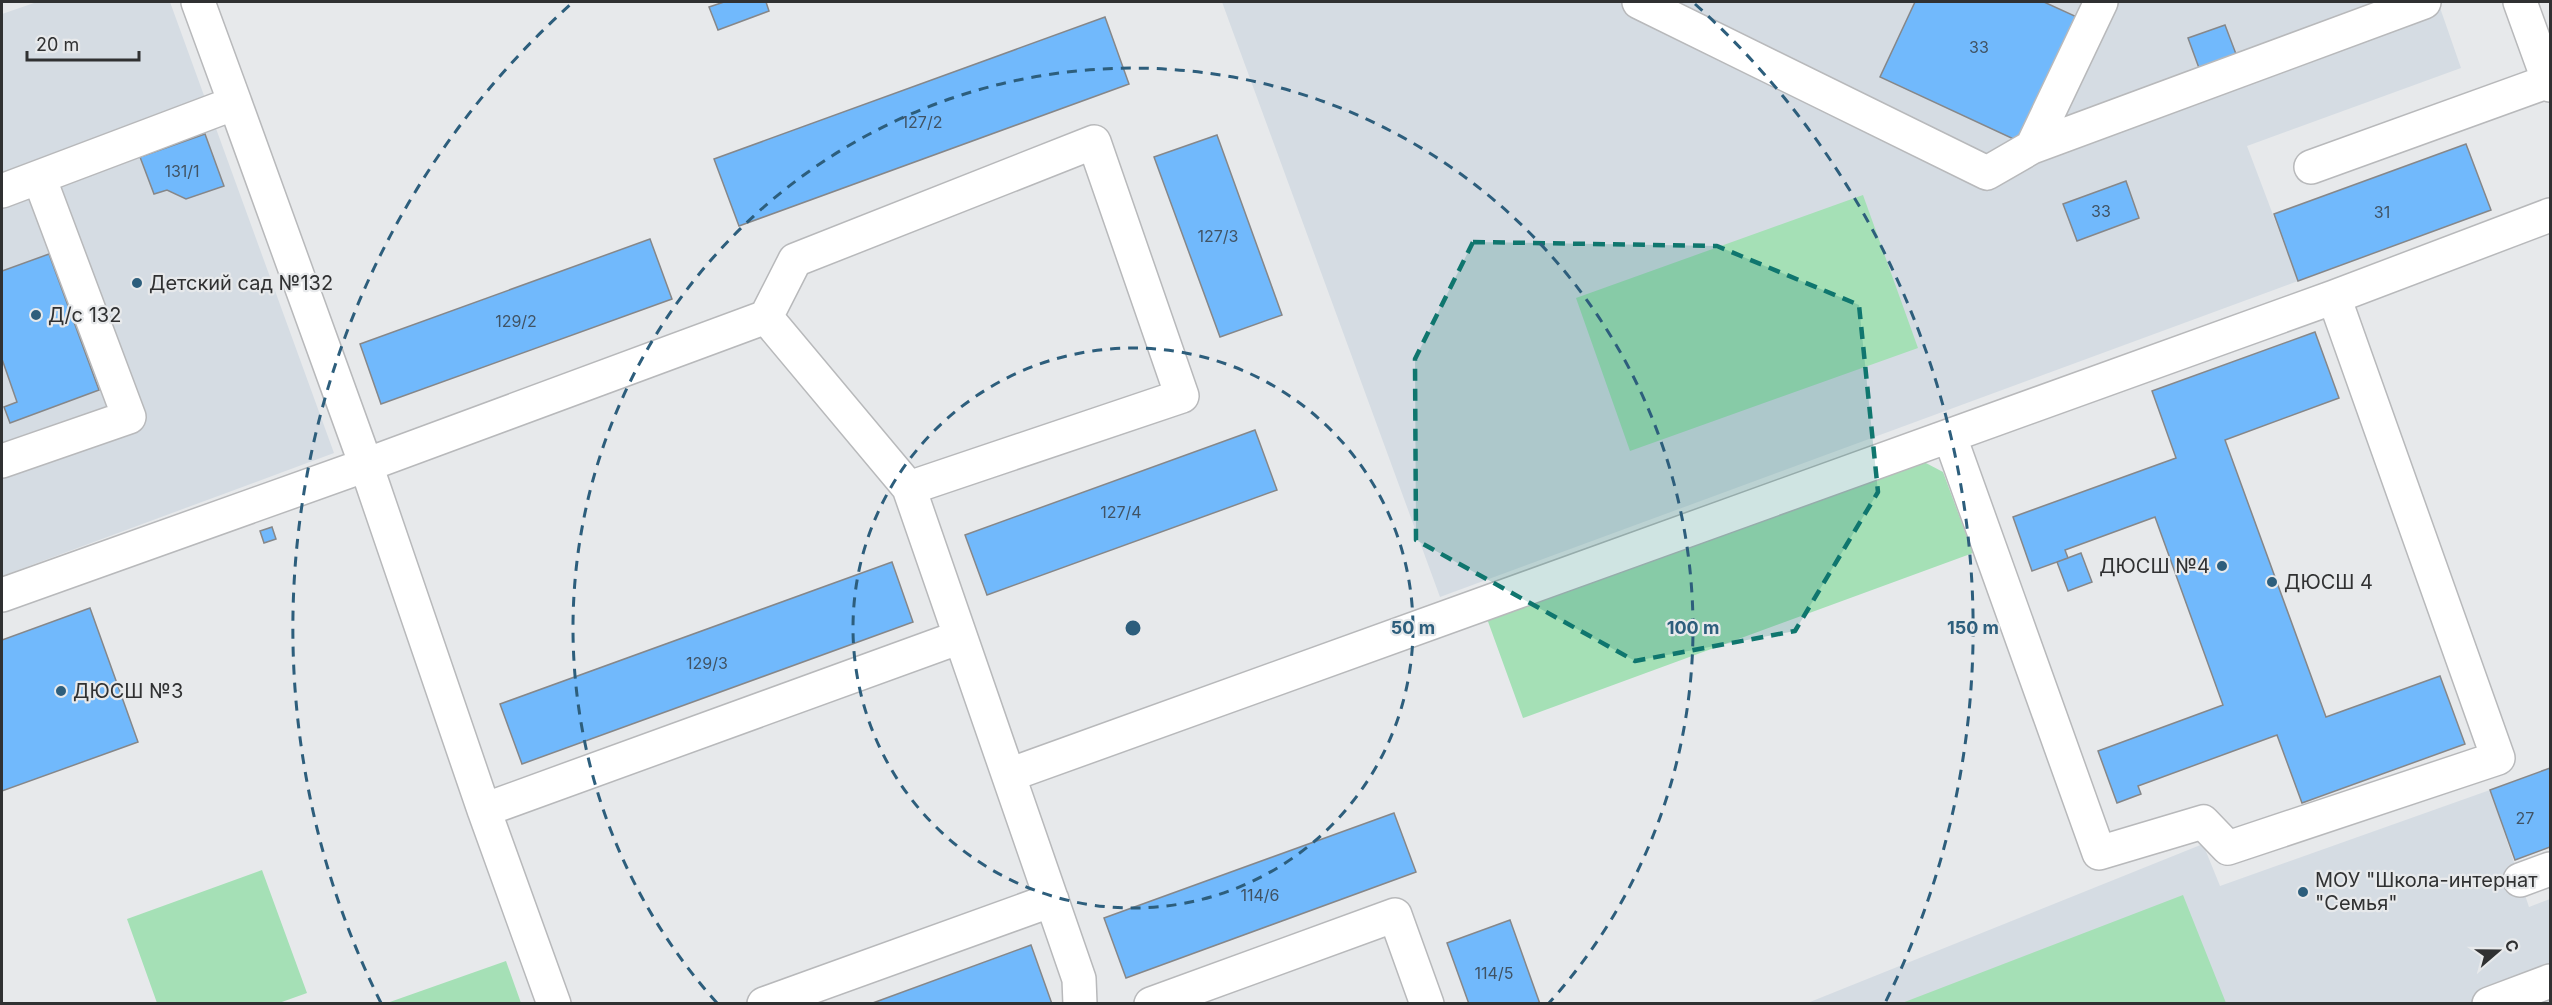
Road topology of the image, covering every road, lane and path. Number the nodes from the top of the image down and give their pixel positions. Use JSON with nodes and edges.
{"nodes":[{"id":1,"x":198,"y":2,"type":"edge"},
{"id":2,"x":1639,"y":2,"type":"edge"},
{"id":3,"x":2101,"y":2,"type":"edge"},
{"id":4,"x":2424,"y":2,"type":"edge"},
{"id":5,"x":2520,"y":2,"type":"edge"},
{"id":6,"x":2550,"y":83,"type":"edge"},
{"id":7,"x":235,"y":103,"type":"junction"},
{"id":8,"x":2032,"y":147,"type":"junction"},
{"id":9,"x":2311,"y":167,"type":"dead end"},
{"id":10,"x":39,"y":177,"type":"junction"},
{"id":11,"x":2,"y":191,"type":"edge"},
{"id":12,"x":2550,"y":215,"type":"edge"},
{"id":13,"x":2334,"y":297,"type":"junction"},
{"id":14,"x":766,"y":317,"type":"junction"},
{"id":15,"x":1950,"y":437,"type":"junction"},
{"id":16,"x":2,"y":462,"type":"edge"},
{"id":17,"x":366,"y":465,"type":"junction"},
{"id":18,"x":909,"y":488,"type":"junction"},
{"id":19,"x":2,"y":595,"type":"edge"},
{"id":20,"x":960,"y":637,"type":"junction"},
{"id":21,"x":1009,"y":775,"type":"junction"},
{"id":22,"x":484,"y":810,"type":"junction"},
{"id":23,"x":2550,"y":869,"type":"edge"},
{"id":24,"x":2520,"y":880,"type":"dead end"},
{"id":25,"x":1052,"y":900,"type":"junction"},
{"id":26,"x":2550,"y":981,"type":"edge"},
{"id":27,"x":554,"y":1004,"type":"edge"},
{"id":28,"x":764,"y":1004,"type":"edge"},
{"id":29,"x":1080,"y":1004,"type":"edge"},
{"id":30,"x":1151,"y":1004,"type":"edge"},
{"id":31,"x":1427,"y":1004,"type":"edge"},
{"id":32,"x":2489,"y":1004,"type":"edge"}],
"edges":[{"from":1,"to":7,"type":"street"},
{"from":2,"to":8,"type":"street"},
{"from":3,"to":8,"type":"street"},
{"from":4,"to":8,"type":"street"},
{"from":5,"to":6,"type":"street"},
{"from":6,"to":9,"type":"street"},
{"from":7,"to":10,"type":"street"},
{"from":7,"to":17,"type":"street"},
{"from":10,"to":11,"type":"street"},
{"from":10,"to":16,"type":"street"},
{"from":12,"to":13,"type":"street"},
{"from":13,"to":15,"type":"street"},
{"from":13,"to":15,"type":"street"},
{"from":14,"to":17,"type":"street"},
{"from":14,"to":18,"type":"street"},
{"from":14,"to":18,"type":"street"},
{"from":15,"to":21,"type":"street"},
{"from":17,"to":19,"type":"street"},
{"from":17,"to":22,"type":"street"},
{"from":18,"to":20,"type":"street"},
{"from":20,"to":21,"type":"street"},
{"from":20,"to":22,"type":"street"},
{"from":21,"to":25,"type":"street"},
{"from":22,"to":27,"type":"street"},
{"from":23,"to":24,"type":"street"},
{"from":25,"to":28,"type":"street"},
{"from":25,"to":29,"type":"street"},
{"from":26,"to":32,"type":"street"},
{"from":30,"to":31,"type":"street"}]}
